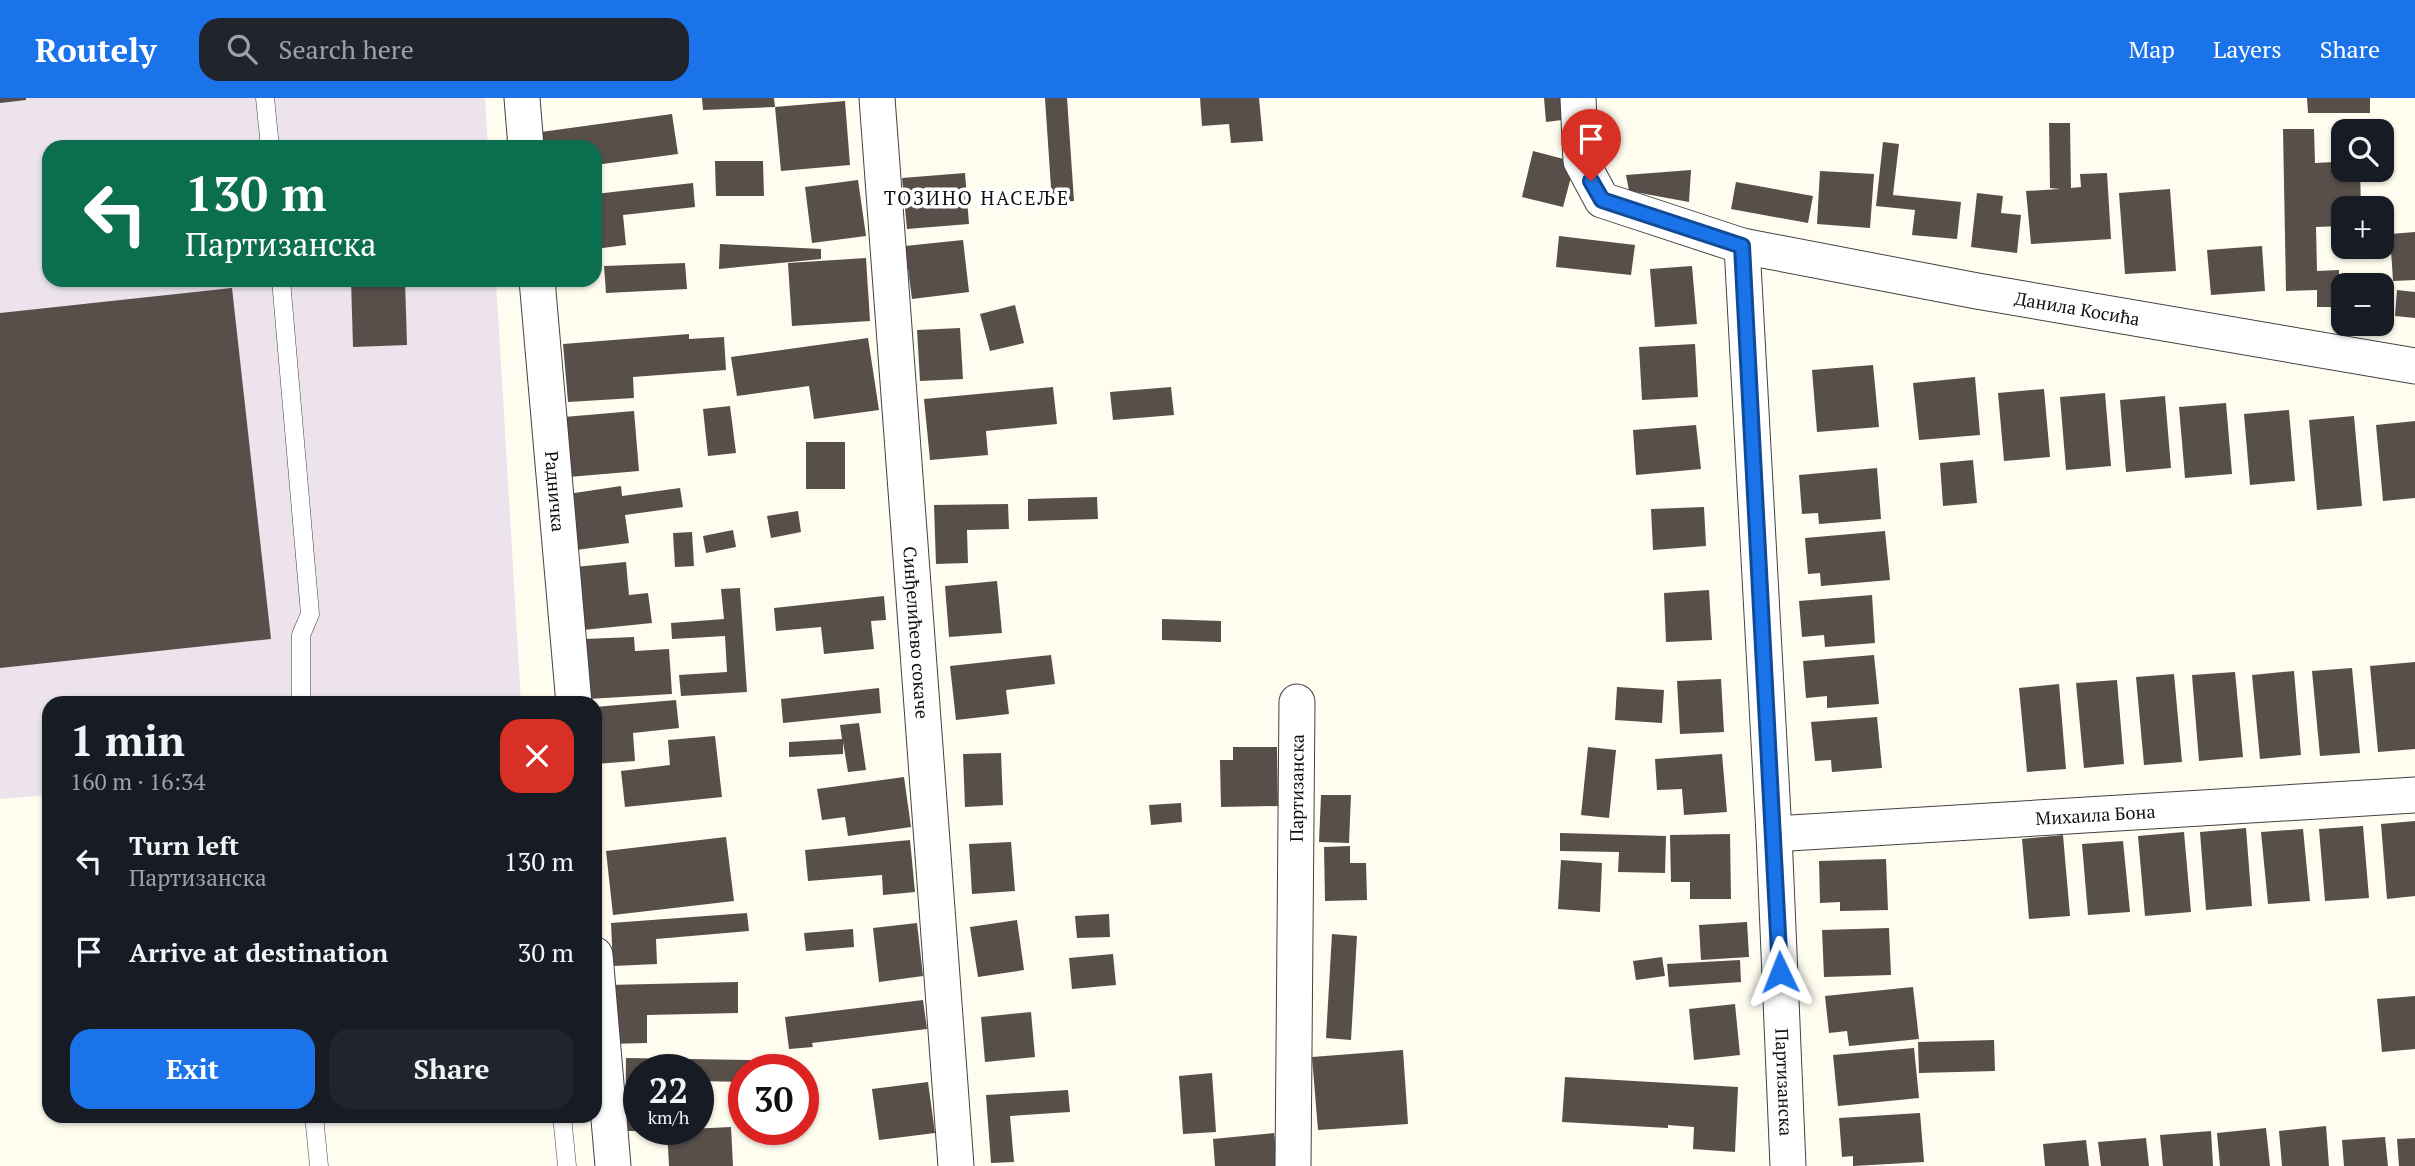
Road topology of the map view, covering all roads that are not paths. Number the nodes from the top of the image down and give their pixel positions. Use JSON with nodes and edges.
{"nodes":[{"id":1,"x":265,"y":98,"type":"edge"},
{"id":2,"x":522,"y":98,"type":"edge"},
{"id":3,"x":877,"y":98,"type":"edge"},
{"id":4,"x":1578,"y":98,"type":"edge"},
{"id":5,"x":269,"y":140,"type":"edge"},
{"id":6,"x":525,"y":140,"type":"edge"},
{"id":7,"x":1742,"y":246,"type":"junction"},
{"id":8,"x":282,"y":287,"type":"edge"},
{"id":9,"x":538,"y":287,"type":"edge"},
{"id":10,"x":2415,"y":366,"type":"edge"},
{"id":11,"x":301,"y":696,"type":"edge"},
{"id":12,"x":572,"y":696,"type":"edge"},
{"id":13,"x":1297,"y":702,"type":"dead end"},
{"id":14,"x":2415,"y":795,"type":"edge"},
{"id":15,"x":1774,"y":834,"type":"junction"},
{"id":16,"x":602,"y":1037,"type":"edge"},
{"id":17,"x":315,"y":1123,"type":"edge"},
{"id":18,"x":563,"y":1123,"type":"edge"},
{"id":19,"x":319,"y":1166,"type":"edge"},
{"id":20,"x":566,"y":1166,"type":"edge"},
{"id":21,"x":613,"y":1166,"type":"edge"},
{"id":22,"x":956,"y":1166,"type":"edge"},
{"id":23,"x":1293,"y":1166,"type":"edge"},
{"id":24,"x":1788,"y":1166,"type":"edge"}],
"edges":[{"from":1,"to":5,"type":"lane"},
{"from":2,"to":6,"type":"street"},
{"from":3,"to":22,"type":"street","name":"Синђелићево сокаче"},
{"from":4,"to":7,"type":"street"},
{"from":7,"to":10,"type":"street","name":"Данила Косића"},
{"from":7,"to":15,"type":"street","name":"Партизанска"},
{"from":8,"to":11,"type":"lane"},
{"from":9,"to":12,"type":"street","name":"Радничка"},
{"from":13,"to":23,"type":"street","name":"Партизанска"},
{"from":14,"to":15,"type":"street","name":"Михаила Бона"},
{"from":15,"to":24,"type":"street","name":"Партизанска"},
{"from":16,"to":21,"type":"street"},
{"from":17,"to":19,"type":"lane"},
{"from":18,"to":20,"type":"lane"}]}
